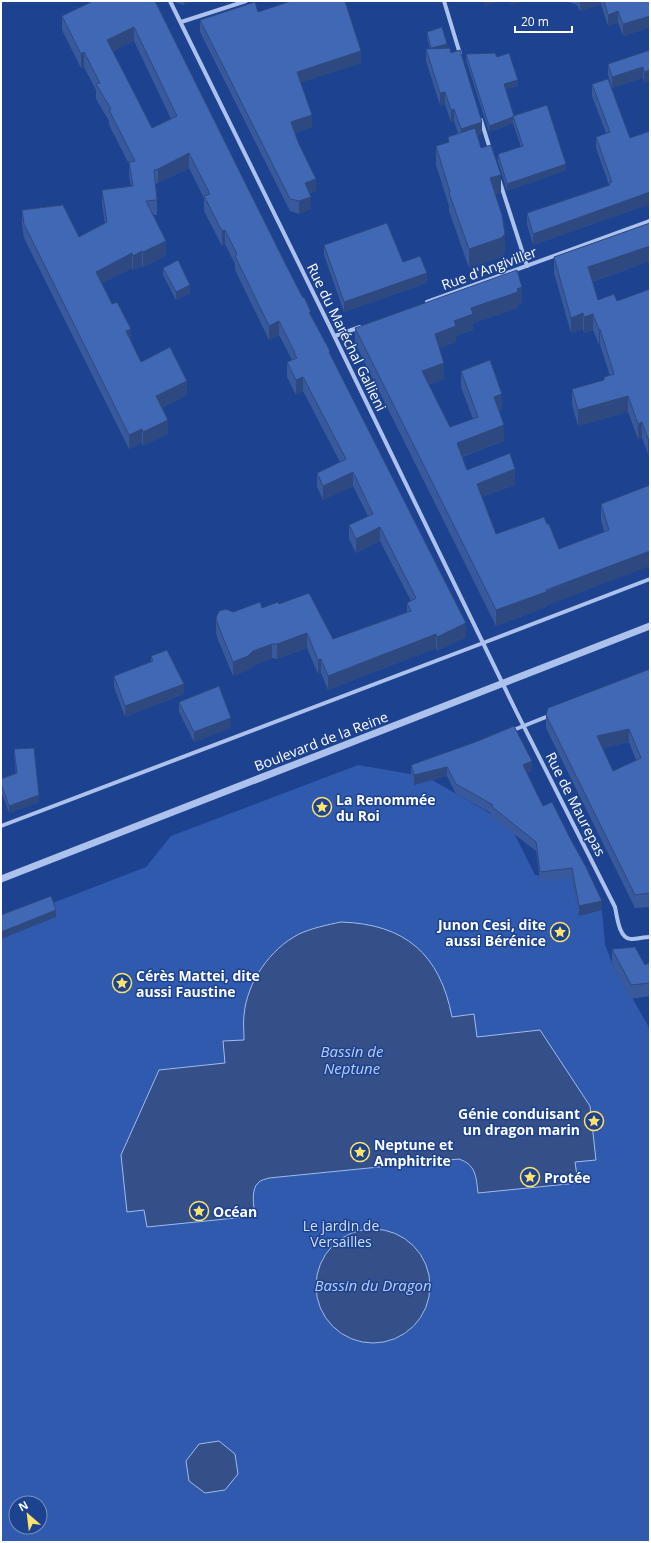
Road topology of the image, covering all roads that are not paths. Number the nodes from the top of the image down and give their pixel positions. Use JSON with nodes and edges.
{"nodes":[{"id":1,"x":170,"y":1,"type":"edge"},
{"id":2,"x":246,"y":1,"type":"edge"},
{"id":3,"x":444,"y":1,"type":"edge"},
{"id":4,"x":181,"y":22,"type":"junction"},
{"id":5,"x":463,"y":62,"type":"edge"},
{"id":6,"x":480,"y":115,"type":"edge"},
{"id":7,"x":492,"y":154,"type":"edge"},
{"id":8,"x":499,"y":176,"type":"edge"},
{"id":9,"x":650,"y":221,"type":"edge"},
{"id":10,"x":526,"y":266,"type":"junction"},
{"id":11,"x":424,"y":304,"type":"edge"},
{"id":12,"x":366,"y":325,"type":"edge"},
{"id":13,"x":335,"y":336,"type":"junction"},
{"id":14,"x":650,"y":579,"type":"edge"},
{"id":15,"x":650,"y":626,"type":"edge"},
{"id":16,"x":483,"y":644,"type":"junction"},
{"id":17,"x":503,"y":684,"type":"junction"},
{"id":18,"x":558,"y":713,"type":"edge"},
{"id":19,"x":524,"y":726,"type":"junction"},
{"id":20,"x":505,"y":733,"type":"edge"},
{"id":21,"x":1,"y":826,"type":"edge"},
{"id":22,"x":1,"y":879,"type":"edge"},
{"id":23,"x":650,"y":937,"type":"edge"}],
"edges":[{"from":1,"to":4,"type":"street","name":"Rue du Maréchal Gallieni"},
{"from":2,"to":4,"type":"street"},
{"from":3,"to":5,"type":"street"},
{"from":4,"to":13,"type":"street","name":"Rue du Maréchal Gallieni"},
{"from":6,"to":7,"type":"street"},
{"from":8,"to":10,"type":"street"},
{"from":9,"to":10,"type":"street","name":"Rue d'Angiviller"},
{"from":10,"to":11,"type":"street","name":"Rue d'Angiviller"},
{"from":12,"to":13,"type":"street"},
{"from":13,"to":16,"type":"street","name":"Rue du Maréchal Gallieni"},
{"from":14,"to":16,"type":"street"},
{"from":15,"to":17,"type":"street","name":"Boulevard de la Reine"},
{"from":16,"to":17,"type":"street","name":"Rue du Maréchal Gallieni"},
{"from":16,"to":21,"type":"street"},
{"from":17,"to":19,"type":"street","name":"Rue de Maurepas"},
{"from":17,"to":22,"type":"street","name":"Boulevard de la Reine"},
{"from":18,"to":19,"type":"street"},
{"from":19,"to":20,"type":"street"},
{"from":19,"to":23,"type":"street","name":"Rue de Maurepas"}]}
